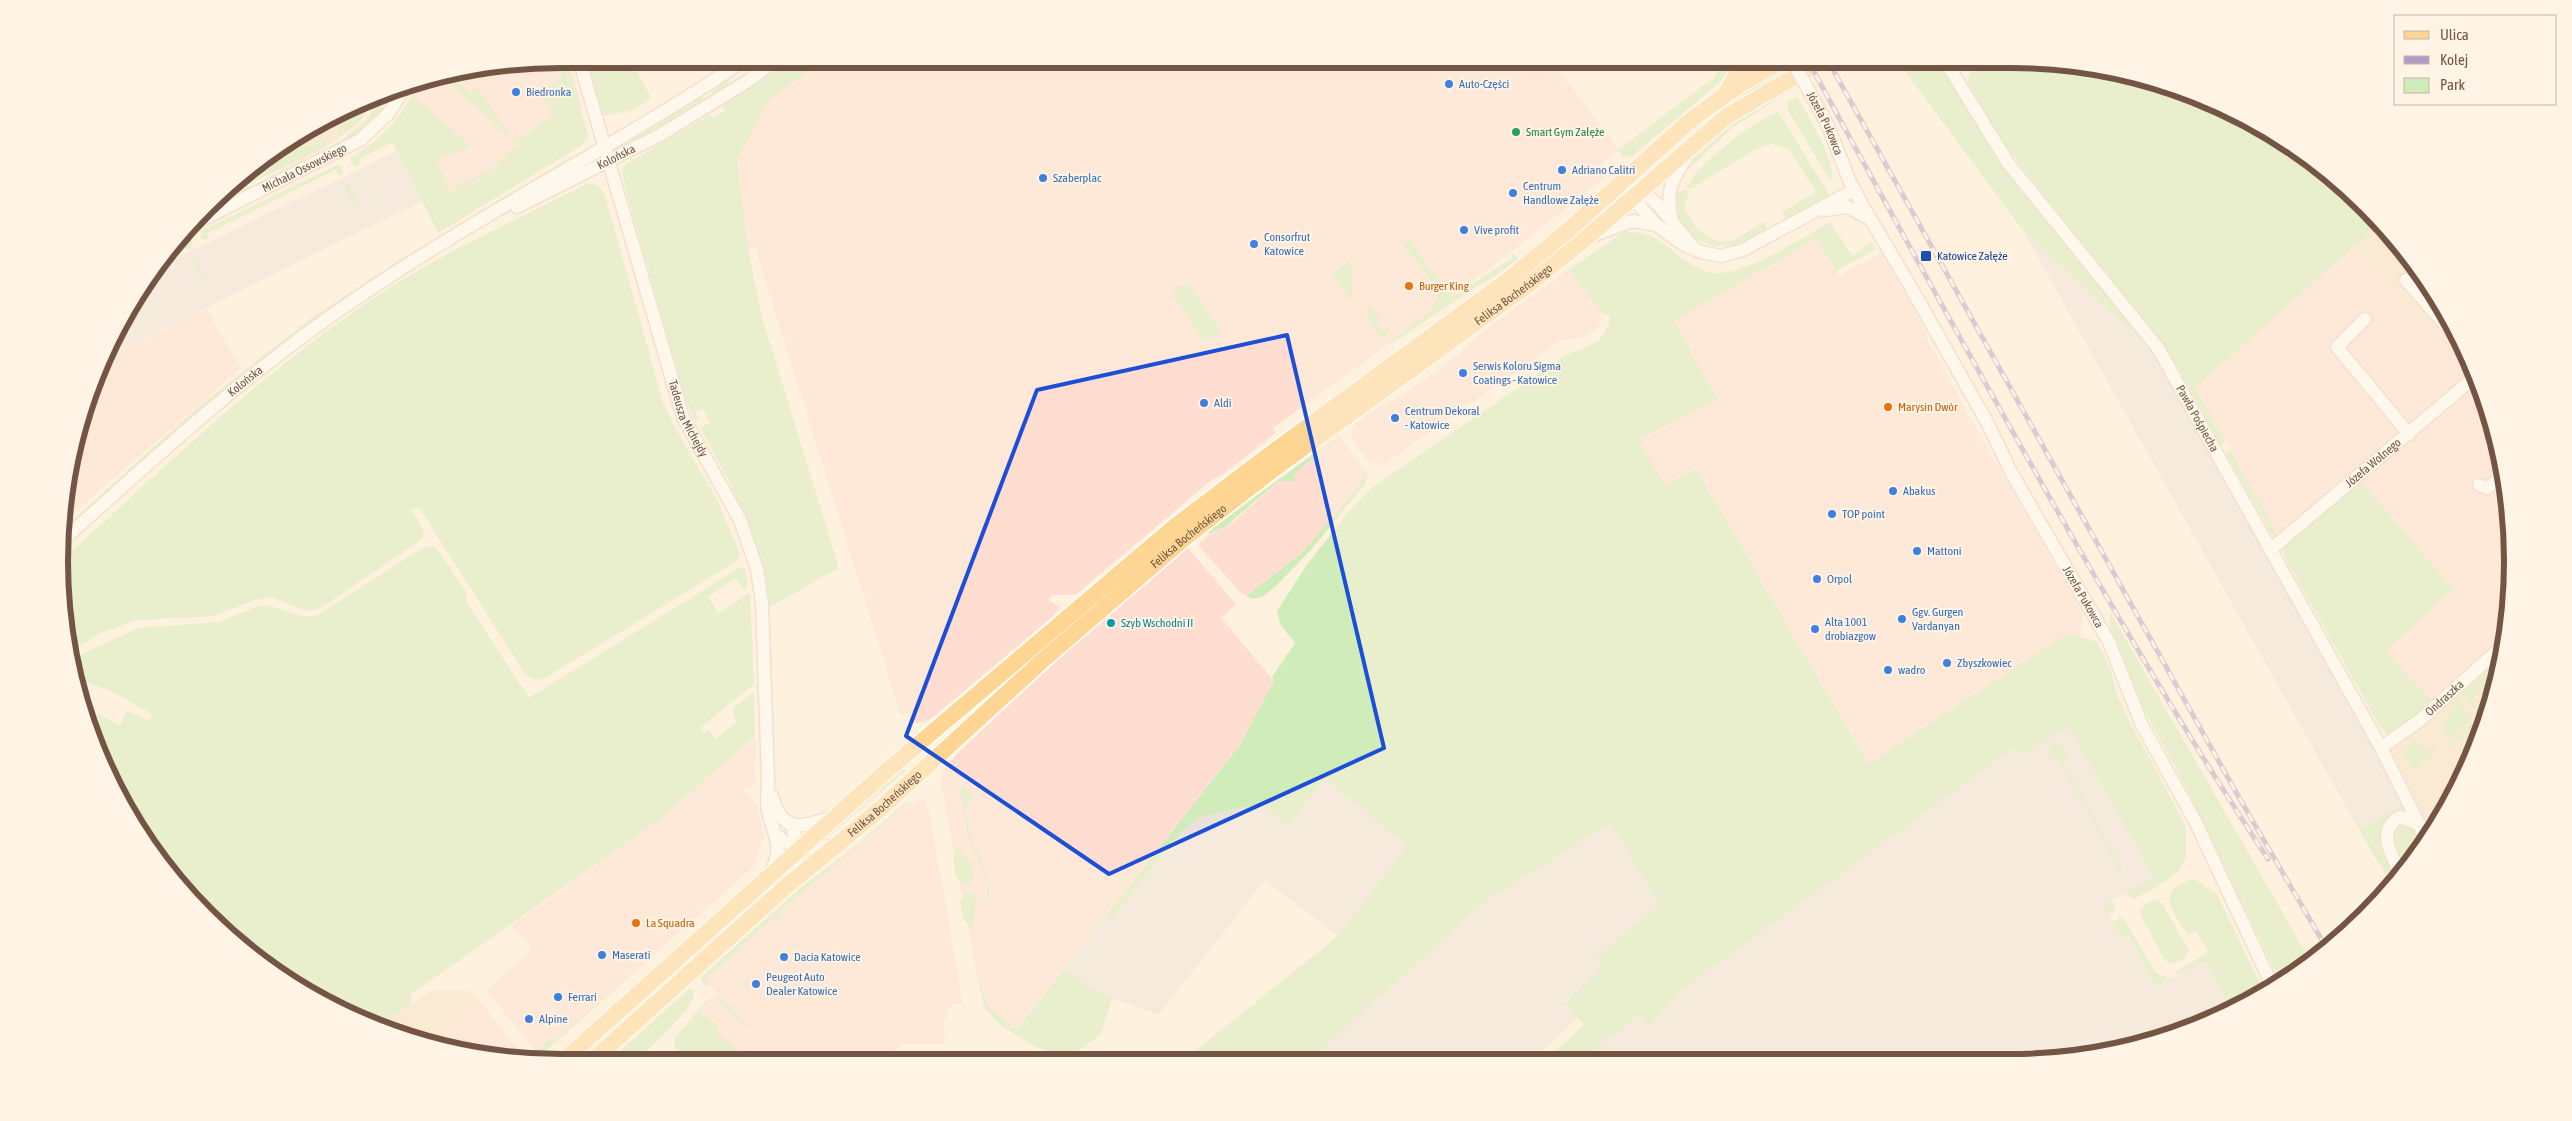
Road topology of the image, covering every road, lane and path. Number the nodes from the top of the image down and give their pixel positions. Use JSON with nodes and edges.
{"nodes":[{"id":1,"x":582,"y":68,"type":"edge"},
{"id":2,"x":731,"y":68,"type":"edge"},
{"id":3,"x":764,"y":68,"type":"edge"},
{"id":4,"x":1739,"y":68,"type":"edge"},
{"id":5,"x":1771,"y":68,"type":"edge"},
{"id":6,"x":1796,"y":68,"type":"edge"},
{"id":7,"x":1808,"y":68,"type":"edge"},
{"id":8,"x":1950,"y":68,"type":"edge"},
{"id":9,"x":400,"y":95,"type":"edge"},
{"id":10,"x":1724,"y":96,"type":"junction"},
{"id":11,"x":1694,"y":142,"type":"junction"},
{"id":12,"x":604,"y":147,"type":"junction"},
{"id":13,"x":608,"y":163,"type":"junction"},
{"id":14,"x":1626,"y":178,"type":"junction"},
{"id":15,"x":1854,"y":190,"type":"junction"},
{"id":16,"x":1638,"y":194,"type":"junction"},
{"id":17,"x":1813,"y":212,"type":"junction"},
{"id":18,"x":207,"y":218,"type":"edge"},
{"id":19,"x":1870,"y":218,"type":"junction"},
{"id":20,"x":1673,"y":222,"type":"junction"},
{"id":21,"x":1656,"y":225,"type":"junction"},
{"id":22,"x":1585,"y":239,"type":"junction"},
{"id":23,"x":448,"y":241,"type":"junction"},
{"id":24,"x":1695,"y":249,"type":"junction"},
{"id":25,"x":2406,"y":280,"type":"dead end"},
{"id":26,"x":2365,"y":319,"type":"dead end"},
{"id":27,"x":2442,"y":321,"type":"edge"},
{"id":28,"x":2470,"y":381,"type":"edge"},
{"id":29,"x":2409,"y":434,"type":"junction"},
{"id":30,"x":2498,"y":481,"type":"edge"},
{"id":31,"x":2479,"y":485,"type":"dead end"},
{"id":32,"x":69,"y":535,"type":"edge"},
{"id":33,"x":2270,"y":550,"type":"junction"},
{"id":34,"x":2496,"y":652,"type":"edge"},
{"id":35,"x":2380,"y":746,"type":"junction"},
{"id":36,"x":768,"y":779,"type":"junction"},
{"id":37,"x":2410,"y":804,"type":"junction"},
{"id":38,"x":836,"y":815,"type":"junction"},
{"id":39,"x":2400,"y":817,"type":"junction"},
{"id":40,"x":2419,"y":824,"type":"junction"},
{"id":41,"x":791,"y":825,"type":"junction"},
{"id":42,"x":2422,"y":832,"type":"edge"},
{"id":43,"x":778,"y":836,"type":"junction"},
{"id":44,"x":838,"y":845,"type":"junction"},
{"id":45,"x":799,"y":848,"type":"junction"},
{"id":46,"x":2398,"y":867,"type":"edge"},
{"id":47,"x":771,"y":873,"type":"junction"},
{"id":48,"x":785,"y":887,"type":"junction"},
{"id":49,"x":2270,"y":980,"type":"edge"},
{"id":50,"x":571,"y":1054,"type":"edge"},
{"id":51,"x":600,"y":1054,"type":"edge"}],
"edges":[{"from":1,"to":12,"type":"street","name":"Tadeusza Michejdy"},
{"from":2,"to":12,"type":"street","name":"Kolońska"},
{"from":3,"to":13,"type":"street","name":"Kolońska"},
{"from":4,"to":10,"type":"main road"},
{"from":5,"to":10,"type":"main road","name":"Feliksa Bocheńskiego"},
{"from":6,"to":15,"type":"street","name":"Józefa Pukowca","bridge":true},
{"from":7,"to":11,"type":"main road","name":"Feliksa Bocheńskiego"},
{"from":8,"to":33,"type":"street","name":"Pawła Pośpiecha"},
{"from":9,"to":18,"type":"street","name":"Michała Ossowskiego"},
{"from":10,"to":14,"type":"main road","name":"Feliksa Bocheńskiego"},
{"from":11,"to":16,"type":"main road","name":"Feliksa Bocheńskiego"},
{"from":11,"to":20,"type":"street"},
{"from":12,"to":13,"type":"street","name":"Tadeusza Michejdy"},
{"from":12,"to":23,"type":"street","name":"Kolońska"},
{"from":13,"to":23,"type":"street","name":"Kolońska"},
{"from":13,"to":36,"type":"street","name":"Tadeusza Michejdy"},
{"from":14,"to":16,"type":"street"},
{"from":14,"to":38,"type":"main road","name":"Feliksa Bocheńskiego"},
{"from":15,"to":17,"type":"street"},
{"from":15,"to":19,"type":"street","name":"Józefa Pukowca"},
{"from":16,"to":20,"type":"street"},
{"from":16,"to":21,"type":"street"},
{"from":16,"to":22,"type":"main road","name":"Feliksa Bocheńskiego"},
{"from":17,"to":19,"type":"street"},
{"from":17,"to":24,"type":"street"},
{"from":19,"to":49,"type":"street","name":"Józefa Pukowca"},
{"from":20,"to":24,"type":"street"},
{"from":21,"to":22,"type":"street"},
{"from":21,"to":24,"type":"street"},
{"from":22,"to":44,"type":"main road","name":"Feliksa Bocheńskiego"},
{"from":23,"to":32,"type":"street","name":"Kolońska"},
{"from":25,"to":27,"type":"street"},
{"from":26,"to":29,"type":"street"},
{"from":28,"to":29,"type":"street","name":"Józefa Wolnego"},
{"from":29,"to":33,"type":"street","name":"Józefa Wolnego"},
{"from":30,"to":31,"type":"street"},
{"from":33,"to":35,"type":"street","name":"Pawła Pośpiecha"},
{"from":34,"to":35,"type":"street","name":"Ondraszka"},
{"from":35,"to":37,"type":"street","name":"Pawła Pośpiecha"},
{"from":36,"to":41,"type":"street","name":"Tadeusza Michejdy"},
{"from":36,"to":43,"type":"street","name":"Tadeusza Michejdy"},
{"from":37,"to":39,"type":"street"},
{"from":37,"to":40,"type":"street","name":"Pawła Pośpiecha"},
{"from":38,"to":41,"type":"street"},
{"from":38,"to":45,"type":"main road","name":"Feliksa Bocheńskiego"},
{"from":39,"to":40,"type":"street"},
{"from":39,"to":46,"type":"street"},
{"from":40,"to":42,"type":"street","name":"Pawła Pośpiecha"},
{"from":41,"to":45,"type":"street","name":"Tadeusza Michejdy"},
{"from":43,"to":45,"type":"street"},
{"from":43,"to":47,"type":"street","name":"Tadeusza Michejdy"},
{"from":44,"to":45,"type":"street"},
{"from":44,"to":48,"type":"main road","name":"Feliksa Bocheńskiego"},
{"from":45,"to":47,"type":"main road","name":"Feliksa Bocheńskiego"},
{"from":45,"to":48,"type":"street"},
{"from":47,"to":50,"type":"main road","name":"Feliksa Bocheńskiego"},
{"from":48,"to":51,"type":"main road","name":"Feliksa Bocheńskiego"}]}
